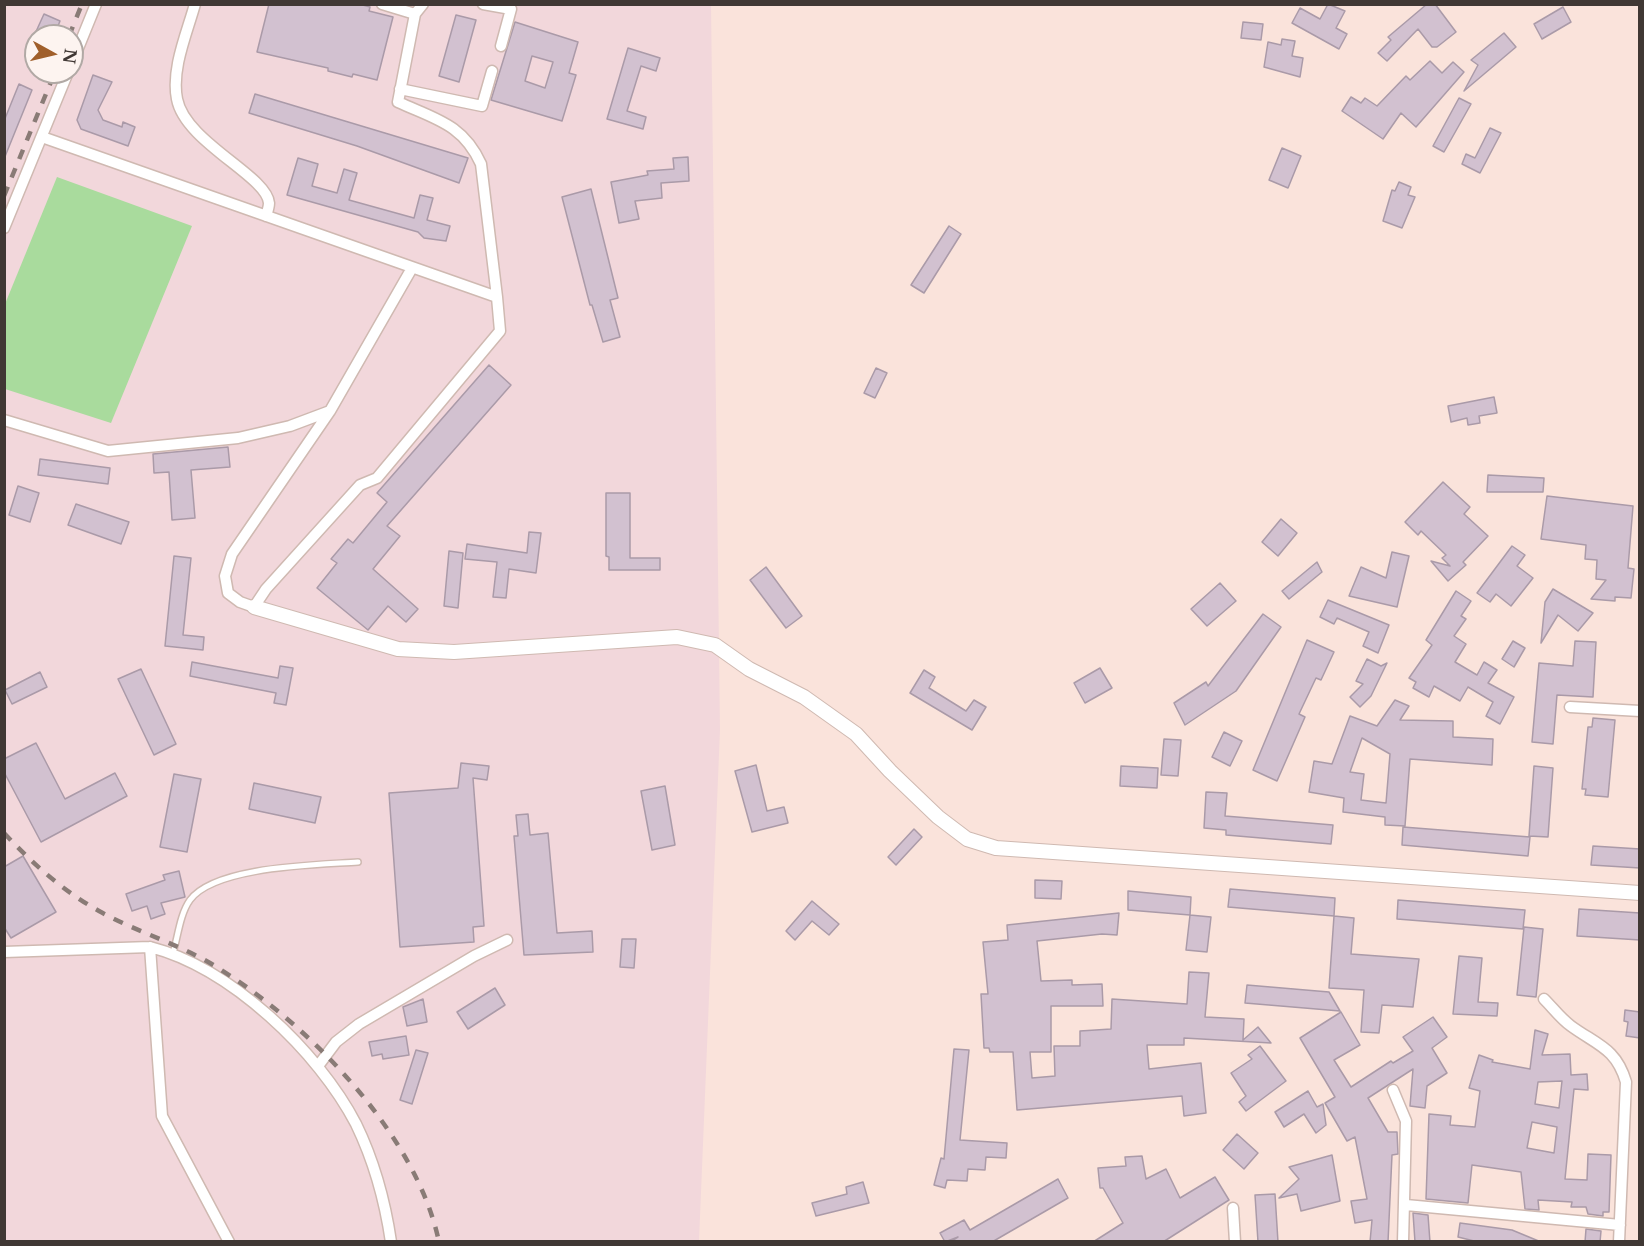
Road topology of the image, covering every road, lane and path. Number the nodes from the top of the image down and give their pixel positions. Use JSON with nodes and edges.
{"nodes":[{"id":1,"x":96,"y":4,"type":"edge"},
{"id":2,"x":195,"y":4,"type":"edge"},
{"id":3,"x":382,"y":4,"type":"edge"},
{"id":4,"x":423,"y":4,"type":"edge"},
{"id":5,"x":483,"y":4,"type":"edge"},
{"id":6,"x":415,"y":14,"type":"junction"},
{"id":7,"x":84,"y":34,"type":"edge"},
{"id":8,"x":501,"y":46,"type":"dead end"},
{"id":9,"x":492,"y":71,"type":"dead end"},
{"id":10,"x":63,"y":84,"type":"edge"},
{"id":11,"x":400,"y":89,"type":"junction"},
{"id":12,"x":42,"y":137,"type":"junction"},
{"id":13,"x":266,"y":216,"type":"junction"},
{"id":14,"x":4,"y":228,"type":"edge"},
{"id":15,"x":412,"y":268,"type":"junction"},
{"id":16,"x":497,"y":297,"type":"junction"},
{"id":17,"x":330,"y":411,"type":"junction"},
{"id":18,"x":4,"y":420,"type":"edge"},
{"id":19,"x":254,"y":607,"type":"junction"},
{"id":20,"x":1570,"y":706,"type":"dead end"},
{"id":21,"x":1640,"y":711,"type":"edge"},
{"id":22,"x":358,"y":862,"type":"dead end"},
{"id":23,"x":1640,"y":893,"type":"edge"},
{"id":24,"x":507,"y":940,"type":"dead end"},
{"id":25,"x":150,"y":947,"type":"junction"},
{"id":26,"x":4,"y":952,"type":"edge"},
{"id":27,"x":173,"y":953,"type":"junction"},
{"id":28,"x":1544,"y":999,"type":"dead end"},
{"id":29,"x":318,"y":1066,"type":"junction"},
{"id":30,"x":1393,"y":1090,"type":"dead end"},
{"id":31,"x":1406,"y":1205,"type":"junction"},
{"id":32,"x":1233,"y":1208,"type":"dead end"},
{"id":33,"x":1620,"y":1225,"type":"junction"},
{"id":34,"x":229,"y":1242,"type":"edge"},
{"id":35,"x":391,"y":1242,"type":"edge"},
{"id":36,"x":1235,"y":1242,"type":"edge"},
{"id":37,"x":1403,"y":1242,"type":"edge"},
{"id":38,"x":1619,"y":1242,"type":"edge"}],
"edges":[{"from":1,"to":7,"type":"street"},
{"from":2,"to":13,"type":"street"},
{"from":3,"to":6,"type":"street"},
{"from":4,"to":6,"type":"street"},
{"from":5,"to":8,"type":"street"},
{"from":6,"to":11,"type":"street"},
{"from":9,"to":11,"type":"street"},
{"from":10,"to":12,"type":"street"},
{"from":11,"to":16,"type":"street"},
{"from":12,"to":13,"type":"street"},
{"from":12,"to":14,"type":"street"},
{"from":13,"to":15,"type":"street"},
{"from":15,"to":16,"type":"street"},
{"from":15,"to":17,"type":"street"},
{"from":16,"to":19,"type":"street"},
{"from":17,"to":18,"type":"street"},
{"from":17,"to":19,"type":"street"},
{"from":19,"to":23,"type":"street"},
{"from":20,"to":21,"type":"street"},
{"from":22,"to":27,"type":"lane"},
{"from":24,"to":29,"type":"street"},
{"from":25,"to":26,"type":"street"},
{"from":25,"to":27,"type":"street"},
{"from":25,"to":34,"type":"street"},
{"from":27,"to":29,"type":"street"},
{"from":28,"to":33,"type":"street"},
{"from":29,"to":35,"type":"street"},
{"from":30,"to":31,"type":"street"},
{"from":31,"to":33,"type":"street"},
{"from":31,"to":37,"type":"street"},
{"from":32,"to":36,"type":"street"},
{"from":33,"to":38,"type":"street"}]}
